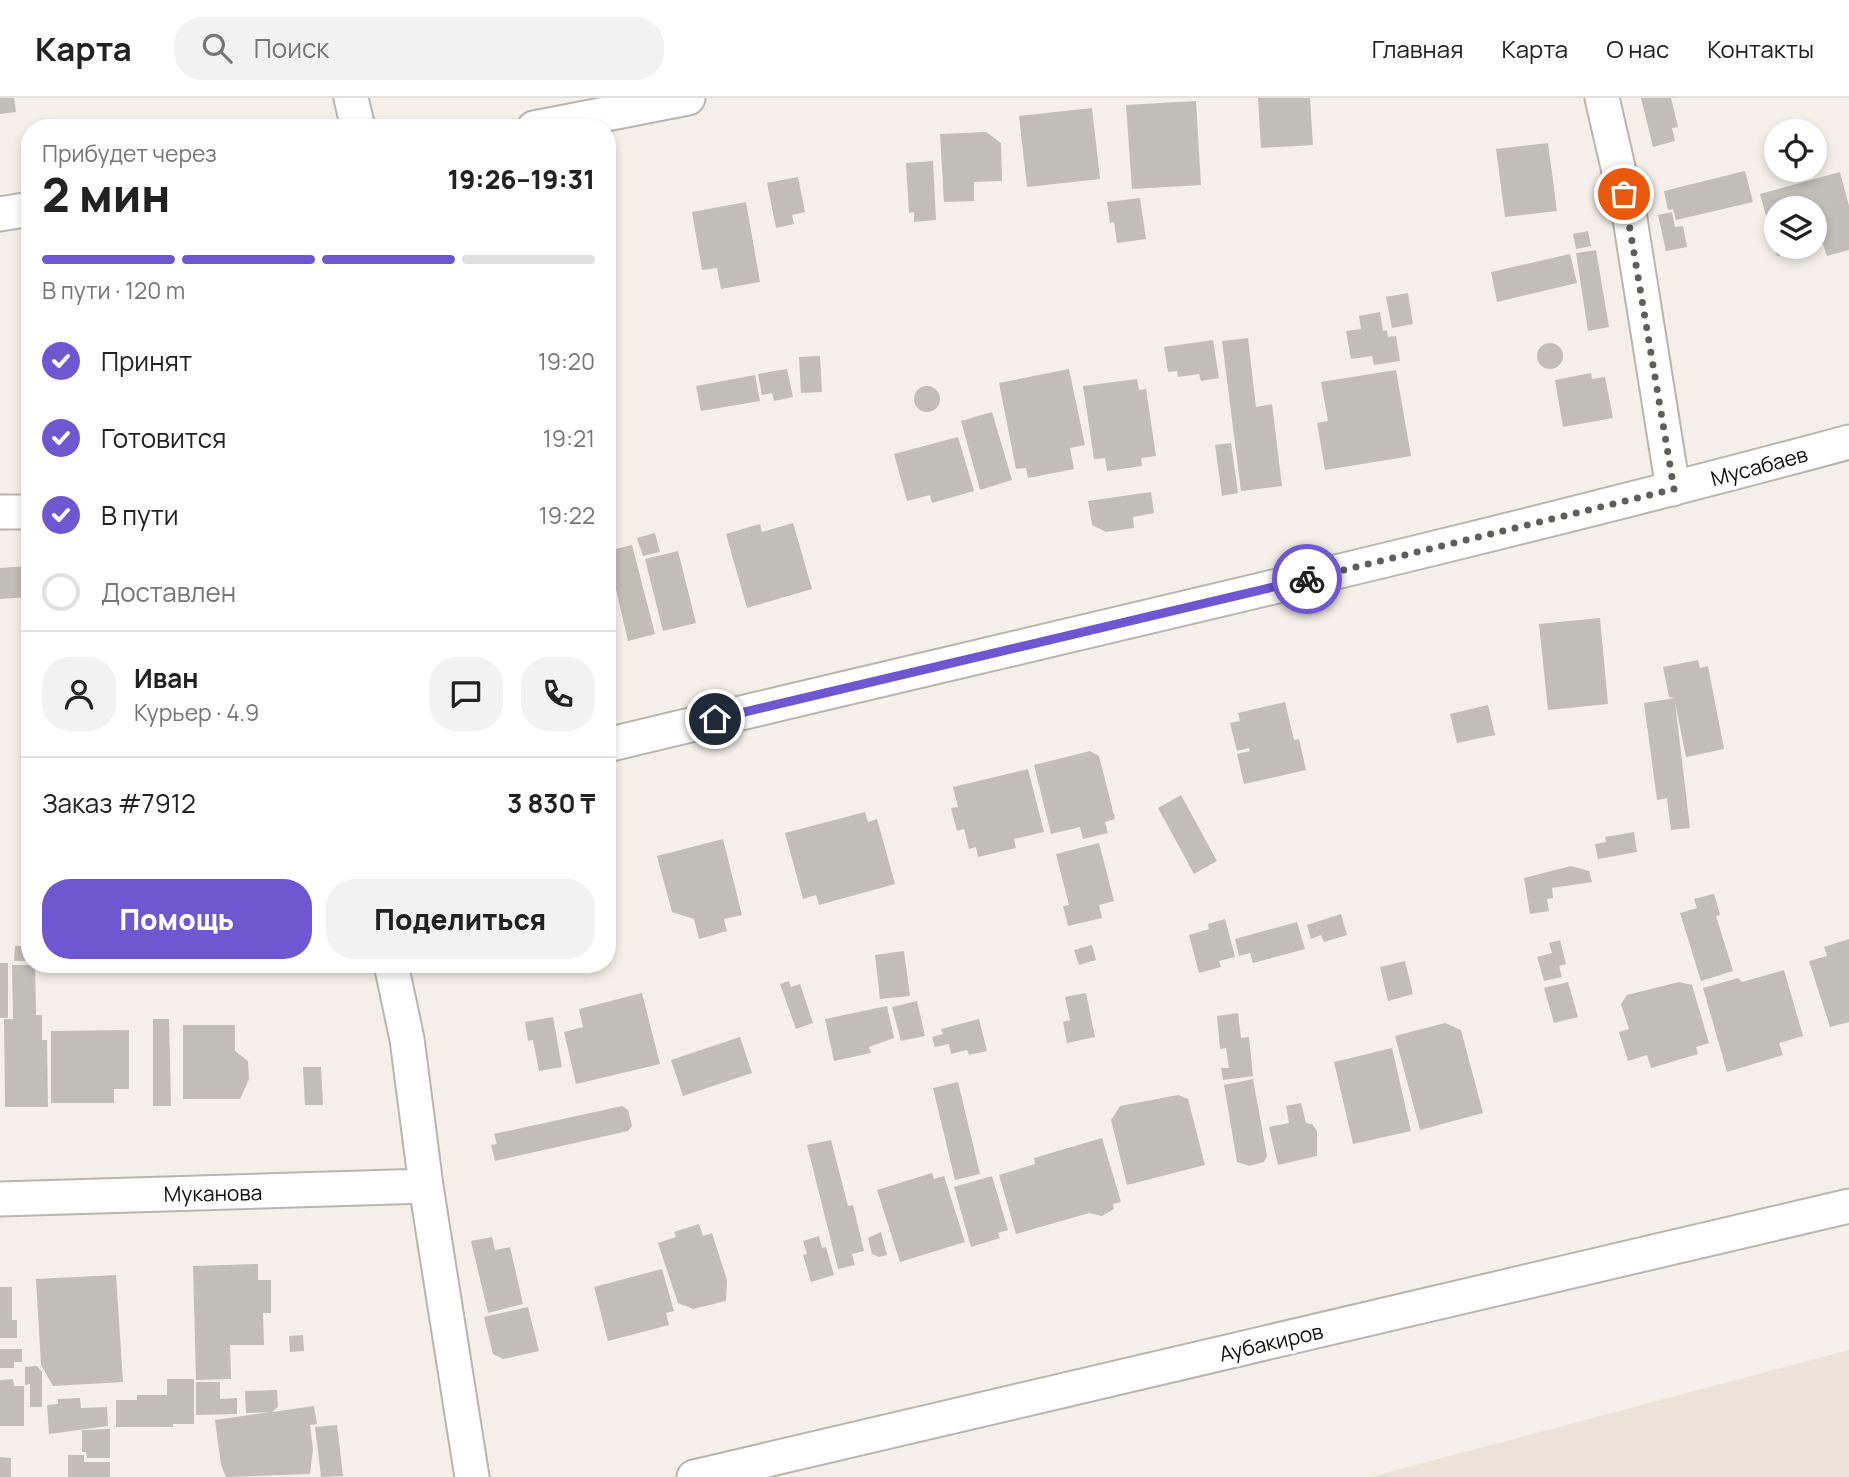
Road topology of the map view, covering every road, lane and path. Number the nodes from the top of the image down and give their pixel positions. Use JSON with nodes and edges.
{"nodes":[{"id":1,"x":351,"y":98,"type":"edge"},
{"id":2,"x":688,"y":98,"type":"edge"},
{"id":3,"x":1602,"y":98,"type":"edge"},
{"id":4,"x":356,"y":119,"type":"edge"},
{"id":5,"x":580,"y":119,"type":"edge"},
{"id":6,"x":21,"y":210,"type":"edge"},
{"id":7,"x":0,"y":214,"type":"edge"},
{"id":8,"x":1849,"y":442,"type":"edge"},
{"id":9,"x":1674,"y":489,"type":"junction"},
{"id":10,"x":0,"y":512,"type":"edge"},
{"id":11,"x":21,"y":513,"type":"edge"},
{"id":12,"x":616,"y":743,"type":"edge"},
{"id":13,"x":393,"y":973,"type":"edge"},
{"id":14,"x":426,"y":1186,"type":"junction"},
{"id":15,"x":0,"y":1199,"type":"edge"},
{"id":16,"x":1849,"y":1206,"type":"edge"},
{"id":17,"x":473,"y":1477,"type":"edge"},
{"id":18,"x":694,"y":1477,"type":"edge"}],
"edges":[{"from":1,"to":4,"type":"street"},
{"from":2,"to":5,"type":"street"},
{"from":3,"to":9,"type":"street"},
{"from":6,"to":7,"type":"street"},
{"from":8,"to":9,"type":"street","name":"Мусабаев"},
{"from":9,"to":12,"type":"street","name":"Мусабаев"},
{"from":10,"to":11,"type":"street"},
{"from":13,"to":14,"type":"street"},
{"from":14,"to":15,"type":"street","name":"Муканова"},
{"from":14,"to":17,"type":"street"},
{"from":16,"to":18,"type":"street","name":"Аубакиров"}]}
